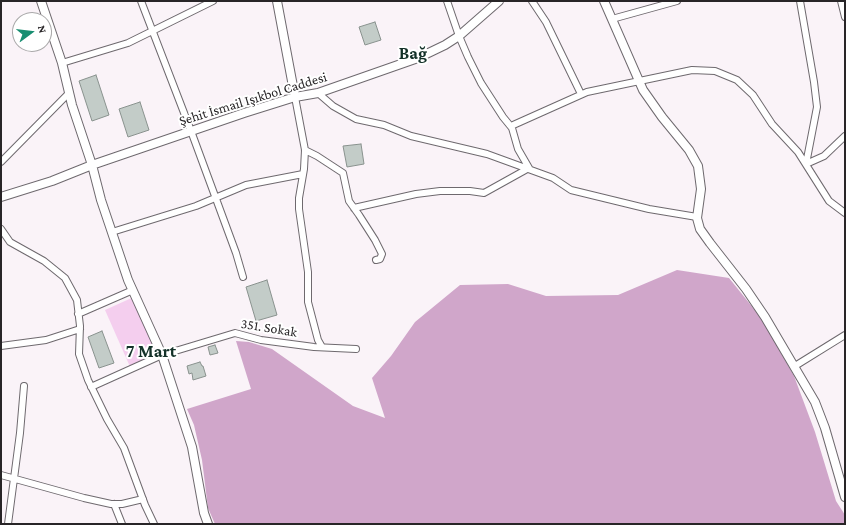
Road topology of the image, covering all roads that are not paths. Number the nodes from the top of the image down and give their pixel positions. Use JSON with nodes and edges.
{"nodes":[{"id":1,"x":41,"y":1,"type":"edge"},
{"id":2,"x":141,"y":1,"type":"edge"},
{"id":3,"x":213,"y":1,"type":"edge"},
{"id":4,"x":276,"y":1,"type":"edge"},
{"id":5,"x":447,"y":1,"type":"edge"},
{"id":6,"x":499,"y":1,"type":"edge"},
{"id":7,"x":532,"y":1,"type":"edge"},
{"id":8,"x":604,"y":1,"type":"edge"},
{"id":9,"x":678,"y":1,"type":"edge"},
{"id":10,"x":800,"y":1,"type":"edge"},
{"id":11,"x":841,"y":1,"type":"edge"},
{"id":12,"x":845,"y":17,"type":"edge"},
{"id":13,"x":612,"y":19,"type":"junction"},
{"id":14,"x":153,"y":32,"type":"junction"},
{"id":15,"x":459,"y":36,"type":"junction"},
{"id":16,"x":62,"y":63,"type":"junction"},
{"id":17,"x":638,"y":81,"type":"junction"},
{"id":18,"x":69,"y":93,"type":"junction"},
{"id":19,"x":318,"y":93,"type":"junction"},
{"id":20,"x":581,"y":94,"type":"junction"},
{"id":21,"x":295,"y":97,"type":"junction"},
{"id":22,"x":511,"y":126,"type":"junction"},
{"id":23,"x":191,"y":131,"type":"junction"},
{"id":24,"x":845,"y":136,"type":"edge"},
{"id":25,"x":305,"y":150,"type":"junction"},
{"id":26,"x":1,"y":162,"type":"edge"},
{"id":27,"x":806,"y":164,"type":"junction"},
{"id":28,"x":92,"y":165,"type":"junction"},
{"id":29,"x":528,"y":168,"type":"junction"},
{"id":30,"x":303,"y":174,"type":"junction"},
{"id":31,"x":1,"y":197,"type":"edge"},
{"id":32,"x":216,"y":198,"type":"junction"},
{"id":33,"x":354,"y":208,"type":"junction"},
{"id":34,"x":845,"y":213,"type":"edge"},
{"id":35,"x":697,"y":217,"type":"junction"},
{"id":36,"x":1,"y":229,"type":"edge"},
{"id":37,"x":112,"y":232,"type":"junction"},
{"id":38,"x":376,"y":260,"type":"dead end"},
{"id":39,"x":243,"y":277,"type":"dead end"},
{"id":40,"x":133,"y":290,"type":"junction"},
{"id":41,"x":78,"y":314,"type":"junction"},
{"id":42,"x":80,"y":329,"type":"junction"},
{"id":43,"x":845,"y":335,"type":"edge"},
{"id":44,"x":1,"y":346,"type":"edge"},
{"id":45,"x":322,"y":347,"type":"junction"},
{"id":46,"x":356,"y":348,"type":"dead end"},
{"id":47,"x":162,"y":355,"type":"junction"},
{"id":48,"x":795,"y":366,"type":"junction"},
{"id":49,"x":24,"y":386,"type":"dead end"},
{"id":50,"x":91,"y":387,"type":"junction"},
{"id":51,"x":1,"y":475,"type":"edge"},
{"id":52,"x":13,"y":479,"type":"junction"},
{"id":53,"x":845,"y":497,"type":"edge"},
{"id":54,"x":143,"y":499,"type":"junction"},
{"id":55,"x":114,"y":504,"type":"junction"},
{"id":56,"x":8,"y":524,"type":"edge"},
{"id":57,"x":122,"y":524,"type":"edge"},
{"id":58,"x":154,"y":524,"type":"edge"},
{"id":59,"x":208,"y":524,"type":"edge"}],
"edges":[{"from":1,"to":16,"type":"street"},
{"from":2,"to":14,"type":"street"},
{"from":3,"to":14,"type":"street"},
{"from":4,"to":21,"type":"street"},
{"from":5,"to":15,"type":"street"},
{"from":6,"to":15,"type":"street","name":"Şehit İsmail Işıkbol Caddesi"},
{"from":7,"to":20,"type":"street"},
{"from":8,"to":13,"type":"street"},
{"from":9,"to":13,"type":"street"},
{"from":10,"to":27,"type":"street"},
{"from":11,"to":12,"type":"street"},
{"from":13,"to":17,"type":"street"},
{"from":14,"to":16,"type":"street"},
{"from":14,"to":23,"type":"street"},
{"from":15,"to":19,"type":"street","name":"Şehit İsmail Işıkbol Caddesi"},
{"from":15,"to":22,"type":"street"},
{"from":16,"to":18,"type":"street"},
{"from":17,"to":20,"type":"street"},
{"from":17,"to":27,"type":"street"},
{"from":17,"to":35,"type":"street"},
{"from":18,"to":26,"type":"street"},
{"from":18,"to":28,"type":"street"},
{"from":19,"to":21,"type":"street","name":"Şehit İsmail Işıkbol Caddesi"},
{"from":19,"to":29,"type":"street"},
{"from":20,"to":22,"type":"street"},
{"from":21,"to":23,"type":"street","name":"Şehit İsmail Işıkbol Caddesi"},
{"from":21,"to":25,"type":"street"},
{"from":22,"to":29,"type":"street"},
{"from":23,"to":28,"type":"street","name":"Şehit İsmail Işıkbol Caddesi"},
{"from":23,"to":32,"type":"street"},
{"from":24,"to":27,"type":"street"},
{"from":25,"to":30,"type":"street"},
{"from":25,"to":33,"type":"street"},
{"from":27,"to":34,"type":"street"},
{"from":28,"to":31,"type":"street","name":"Şehit İsmail Işıkbol Caddesi"},
{"from":28,"to":37,"type":"street"},
{"from":29,"to":33,"type":"street"},
{"from":29,"to":35,"type":"street"},
{"from":30,"to":32,"type":"street"},
{"from":30,"to":45,"type":"street"},
{"from":32,"to":37,"type":"street"},
{"from":32,"to":39,"type":"street"},
{"from":33,"to":38,"type":"street"},
{"from":35,"to":48,"type":"street"},
{"from":36,"to":41,"type":"street"},
{"from":37,"to":40,"type":"street"},
{"from":40,"to":41,"type":"street"},
{"from":40,"to":47,"type":"street"},
{"from":41,"to":42,"type":"street"},
{"from":42,"to":44,"type":"street"},
{"from":42,"to":50,"type":"street"},
{"from":43,"to":48,"type":"street"},
{"from":45,"to":46,"type":"street","name":"351. Sokak"},
{"from":45,"to":47,"type":"street","name":"351. Sokak"},
{"from":47,"to":50,"type":"street","name":"351. Sokak"},
{"from":47,"to":59,"type":"street"},
{"from":48,"to":53,"type":"street"},
{"from":49,"to":52,"type":"street"},
{"from":50,"to":54,"type":"street"},
{"from":51,"to":52,"type":"street"},
{"from":52,"to":55,"type":"street"},
{"from":52,"to":56,"type":"street"},
{"from":54,"to":55,"type":"street"},
{"from":54,"to":58,"type":"street"},
{"from":55,"to":57,"type":"street"}]}
